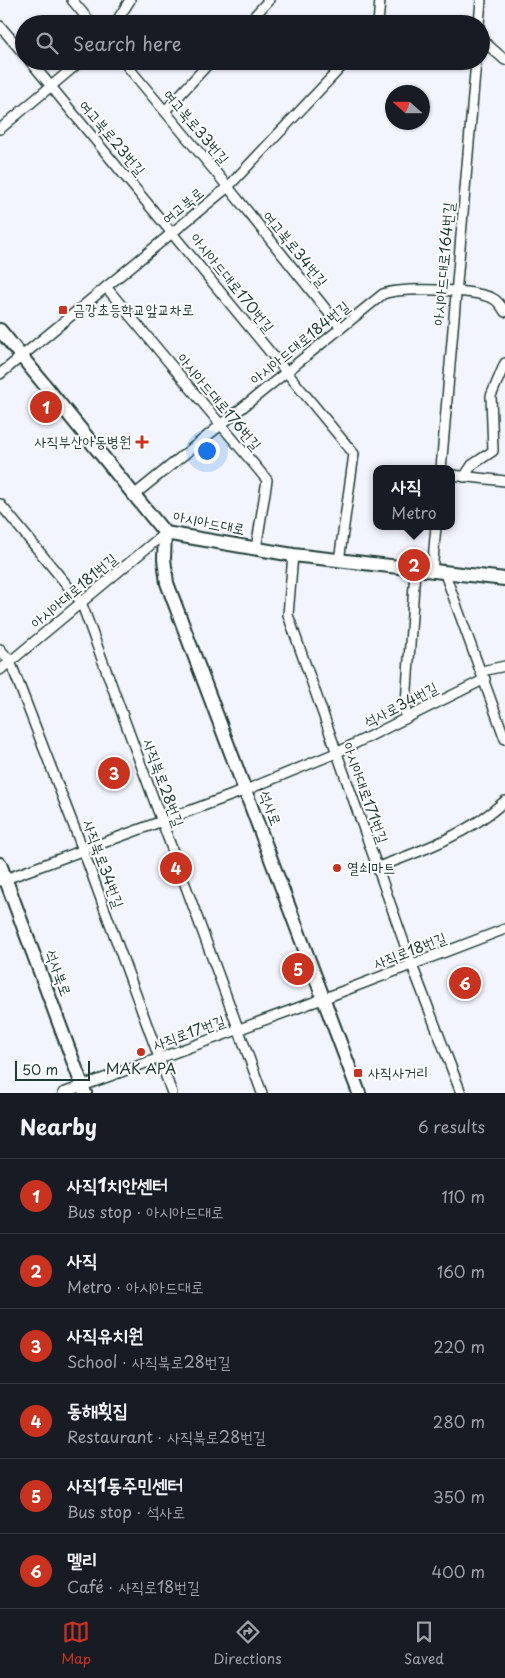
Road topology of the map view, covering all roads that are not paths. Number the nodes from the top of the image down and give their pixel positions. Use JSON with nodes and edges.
{"nodes":[{"id":1,"x":72,"y":0,"type":"edge"},
{"id":2,"x":130,"y":0,"type":"edge"},
{"id":3,"x":269,"y":0,"type":"edge"},
{"id":4,"x":380,"y":0,"type":"edge"},
{"id":5,"x":481,"y":0,"type":"edge"},
{"id":6,"x":84,"y":15,"type":"edge"},
{"id":7,"x":121,"y":15,"type":"edge"},
{"id":8,"x":255,"y":15,"type":"edge"},
{"id":9,"x":379,"y":15,"type":"edge"},
{"id":10,"x":480,"y":15,"type":"edge"},
{"id":11,"x":0,"y":26,"type":"edge"},
{"id":12,"x":15,"y":44,"type":"edge"},
{"id":13,"x":490,"y":47,"type":"edge"},
{"id":14,"x":505,"y":60,"type":"edge"},
{"id":15,"x":37,"y":70,"type":"edge"},
{"id":16,"x":71,"y":70,"type":"edge"},
{"id":17,"x":131,"y":70,"type":"edge"},
{"id":18,"x":203,"y":70,"type":"edge"},
{"id":19,"x":338,"y":70,"type":"edge"},
{"id":20,"x":475,"y":70,"type":"edge"},
{"id":21,"x":51,"y":87,"type":"junction"},
{"id":22,"x":165,"y":111,"type":"junction"},
{"id":23,"x":0,"y":129,"type":"edge"},
{"id":24,"x":228,"y":187,"type":"junction"},
{"id":25,"x":172,"y":232,"type":"junction"},
{"id":26,"x":106,"y":287,"type":"junction"},
{"id":27,"x":456,"y":292,"type":"junction"},
{"id":28,"x":505,"y":312,"type":"edge"},
{"id":29,"x":341,"y":328,"type":"junction"},
{"id":30,"x":0,"y":330,"type":"edge"},
{"id":31,"x":21,"y":356,"type":"junction"},
{"id":32,"x":505,"y":363,"type":"edge"},
{"id":33,"x":287,"y":372,"type":"junction"},
{"id":34,"x":0,"y":374,"type":"edge"},
{"id":35,"x":221,"y":425,"type":"junction"},
{"id":36,"x":441,"y":465,"type":"edge"},
{"id":37,"x":455,"y":476,"type":"edge"},
{"id":38,"x":464,"y":477,"type":"junction"},
{"id":39,"x":505,"y":481,"type":"edge"},
{"id":40,"x":134,"y":495,"type":"junction"},
{"id":41,"x":0,"y":504,"type":"edge"},
{"id":42,"x":436,"y":530,"type":"edge"},
{"id":43,"x":165,"y":532,"type":"junction"},
{"id":44,"x":256,"y":549,"type":"junction"},
{"id":45,"x":293,"y":555,"type":"junction"},
{"id":46,"x":339,"y":561,"type":"junction"},
{"id":47,"x":415,"y":570,"type":"junction"},
{"id":48,"x":432,"y":572,"type":"junction"},
{"id":49,"x":445,"y":574,"type":"junction"},
{"id":50,"x":505,"y":579,"type":"edge"},
{"id":51,"x":81,"y":602,"type":"junction"},
{"id":52,"x":0,"y":649,"type":"edge"},
{"id":53,"x":10,"y":661,"type":"junction"},
{"id":54,"x":505,"y":666,"type":"edge"},
{"id":55,"x":0,"y":670,"type":"edge"},
{"id":56,"x":484,"y":675,"type":"junction"},
{"id":57,"x":405,"y":719,"type":"junction"},
{"id":58,"x":505,"y":739,"type":"edge"},
{"id":59,"x":336,"y":753,"type":"junction"},
{"id":60,"x":246,"y":790,"type":"junction"},
{"id":61,"x":505,"y":801,"type":"edge"},
{"id":62,"x":162,"y":821,"type":"junction"},
{"id":63,"x":83,"y":850,"type":"junction"},
{"id":64,"x":0,"y":864,"type":"edge"},
{"id":65,"x":378,"y":867,"type":"junction"},
{"id":66,"x":3,"y":880,"type":"edge"},
{"id":67,"x":505,"y":929,"type":"edge"},
{"id":68,"x":412,"y":965,"type":"junction"},
{"id":69,"x":325,"y":998,"type":"junction"},
{"id":70,"x":239,"y":1029,"type":"junction"},
{"id":71,"x":159,"y":1058,"type":"junction"},
{"id":72,"x":83,"y":1089,"type":"edge"},
{"id":73,"x":63,"y":1093,"type":"edge"},
{"id":74,"x":172,"y":1093,"type":"edge"},
{"id":75,"x":262,"y":1093,"type":"edge"},
{"id":76,"x":359,"y":1093,"type":"edge"},
{"id":77,"x":461,"y":1093,"type":"edge"}],
"edges":[{"from":1,"to":6,"type":"street"},
{"from":2,"to":7,"type":"street"},
{"from":3,"to":8,"type":"street"},
{"from":4,"to":9,"type":"street"},
{"from":5,"to":10,"type":"street"},
{"from":11,"to":12,"type":"street"},
{"from":13,"to":14,"type":"street"},
{"from":15,"to":21,"type":"street","name":"여고북로23번길"},
{"from":16,"to":21,"type":"street"},
{"from":17,"to":22,"type":"street","name":"여고북로33번길"},
{"from":18,"to":22,"type":"street"},
{"from":19,"to":24,"type":"street","name":"여고북로"},
{"from":20,"to":27,"type":"street","name":"아시아드대로164번길"},
{"from":21,"to":23,"type":"street"},
{"from":21,"to":25,"type":"street","name":"여고북로23번길"},
{"from":22,"to":24,"type":"street","name":"여고북로33번길"},
{"from":24,"to":25,"type":"street","name":"여고북로"},
{"from":24,"to":29,"type":"street","name":"여고북로34번길"},
{"from":25,"to":26,"type":"street","name":"여고북로"},
{"from":25,"to":33,"type":"street","name":"아시아드대로170번길"},
{"from":26,"to":31,"type":"street","name":"여고북로"},
{"from":26,"to":35,"type":"street","name":"아시아드대로176번길"},
{"from":27,"to":28,"type":"street","name":"아시아드대로184번길"},
{"from":27,"to":29,"type":"street","name":"아시아드대로184번길"},
{"from":27,"to":36,"type":"street","name":"아시아드대로164번길"},
{"from":29,"to":33,"type":"street","name":"아시아드대로184번길"},
{"from":30,"to":31,"type":"main road","name":"아시아드대로"},
{"from":31,"to":34,"type":"street","name":"여고북로"},
{"from":31,"to":40,"type":"main road","name":"아시아드대로"},
{"from":32,"to":38,"type":"street"},
{"from":33,"to":35,"type":"street","name":"아시아드대로184번길"},
{"from":33,"to":46,"type":"street","name":"아시아드대로170번길"},
{"from":35,"to":40,"type":"street","name":"아시아드대로184번길"},
{"from":35,"to":44,"type":"street","name":"아시아드대로176번길"},
{"from":37,"to":38,"type":"street"},
{"from":38,"to":39,"type":"street"},
{"from":40,"to":43,"type":"main road","name":"아시아드대로"},
{"from":41,"to":51,"type":"street","name":"사직북로28번길"},
{"from":42,"to":48,"type":"street"},
{"from":43,"to":44,"type":"main road","name":"아시아드대로"},
{"from":43,"to":51,"type":"street","name":"아시아대로181번길"},
{"from":43,"to":60,"type":"main road","name":"석사로"},
{"from":44,"to":45,"type":"main road","name":"아시아드대로"},
{"from":45,"to":46,"type":"main road","name":"아시아드대로"},
{"from":45,"to":59,"type":"street","name":"아시아대로171번길"},
{"from":46,"to":47,"type":"main road","name":"아시아드대로"},
{"from":47,"to":48,"type":"main road","name":"아시아드대로"},
{"from":47,"to":57,"type":"street"},
{"from":48,"to":49,"type":"main road","name":"아시아드대로"},
{"from":49,"to":50,"type":"main road","name":"아시아드대로"},
{"from":49,"to":56,"type":"street"},
{"from":51,"to":53,"type":"street","name":"아시아대로181번길"},
{"from":51,"to":62,"type":"street","name":"사직북로28번길"},
{"from":52,"to":53,"type":"street","name":"사직북로34번길"},
{"from":53,"to":55,"type":"street","name":"아시아대로181번길"},
{"from":53,"to":63,"type":"street","name":"사직북로34번길"},
{"from":54,"to":56,"type":"street","name":"석사로34번길"},
{"from":56,"to":57,"type":"street","name":"석사로34번길"},
{"from":56,"to":58,"type":"street"},
{"from":57,"to":59,"type":"street","name":"석사로34번길"},
{"from":59,"to":60,"type":"street","name":"석사로34번길"},
{"from":59,"to":65,"type":"street","name":"아시아대로171번길"},
{"from":60,"to":62,"type":"street","name":"석사로34번길"},
{"from":60,"to":69,"type":"main road","name":"석사로"},
{"from":61,"to":65,"type":"street"},
{"from":62,"to":63,"type":"street","name":"석사로34번길"},
{"from":62,"to":70,"type":"street","name":"사직북로28번길"},
{"from":63,"to":66,"type":"street","name":"석사로34번길"},
{"from":63,"to":71,"type":"street","name":"사직북로34번길"},
{"from":64,"to":66,"type":"main road","name":"석사북로"},
{"from":65,"to":68,"type":"street","name":"아시아대로171번길"},
{"from":66,"to":72,"type":"main road","name":"석사북로"},
{"from":67,"to":68,"type":"street","name":"사직로18번길"},
{"from":68,"to":69,"type":"street","name":"사직로18번길"},
{"from":68,"to":77,"type":"street","name":"아시아대로171번길"},
{"from":69,"to":70,"type":"street","name":"사직로17번길"},
{"from":69,"to":76,"type":"main road","name":"석사로"},
{"from":70,"to":71,"type":"street","name":"사직로17번길"},
{"from":70,"to":75,"type":"street","name":"사직북로28번길"},
{"from":71,"to":72,"type":"street","name":"사직로17번길"},
{"from":71,"to":74,"type":"street","name":"사직북로34번길"},
{"from":72,"to":73,"type":"street","name":"사직로17번길"}]}
